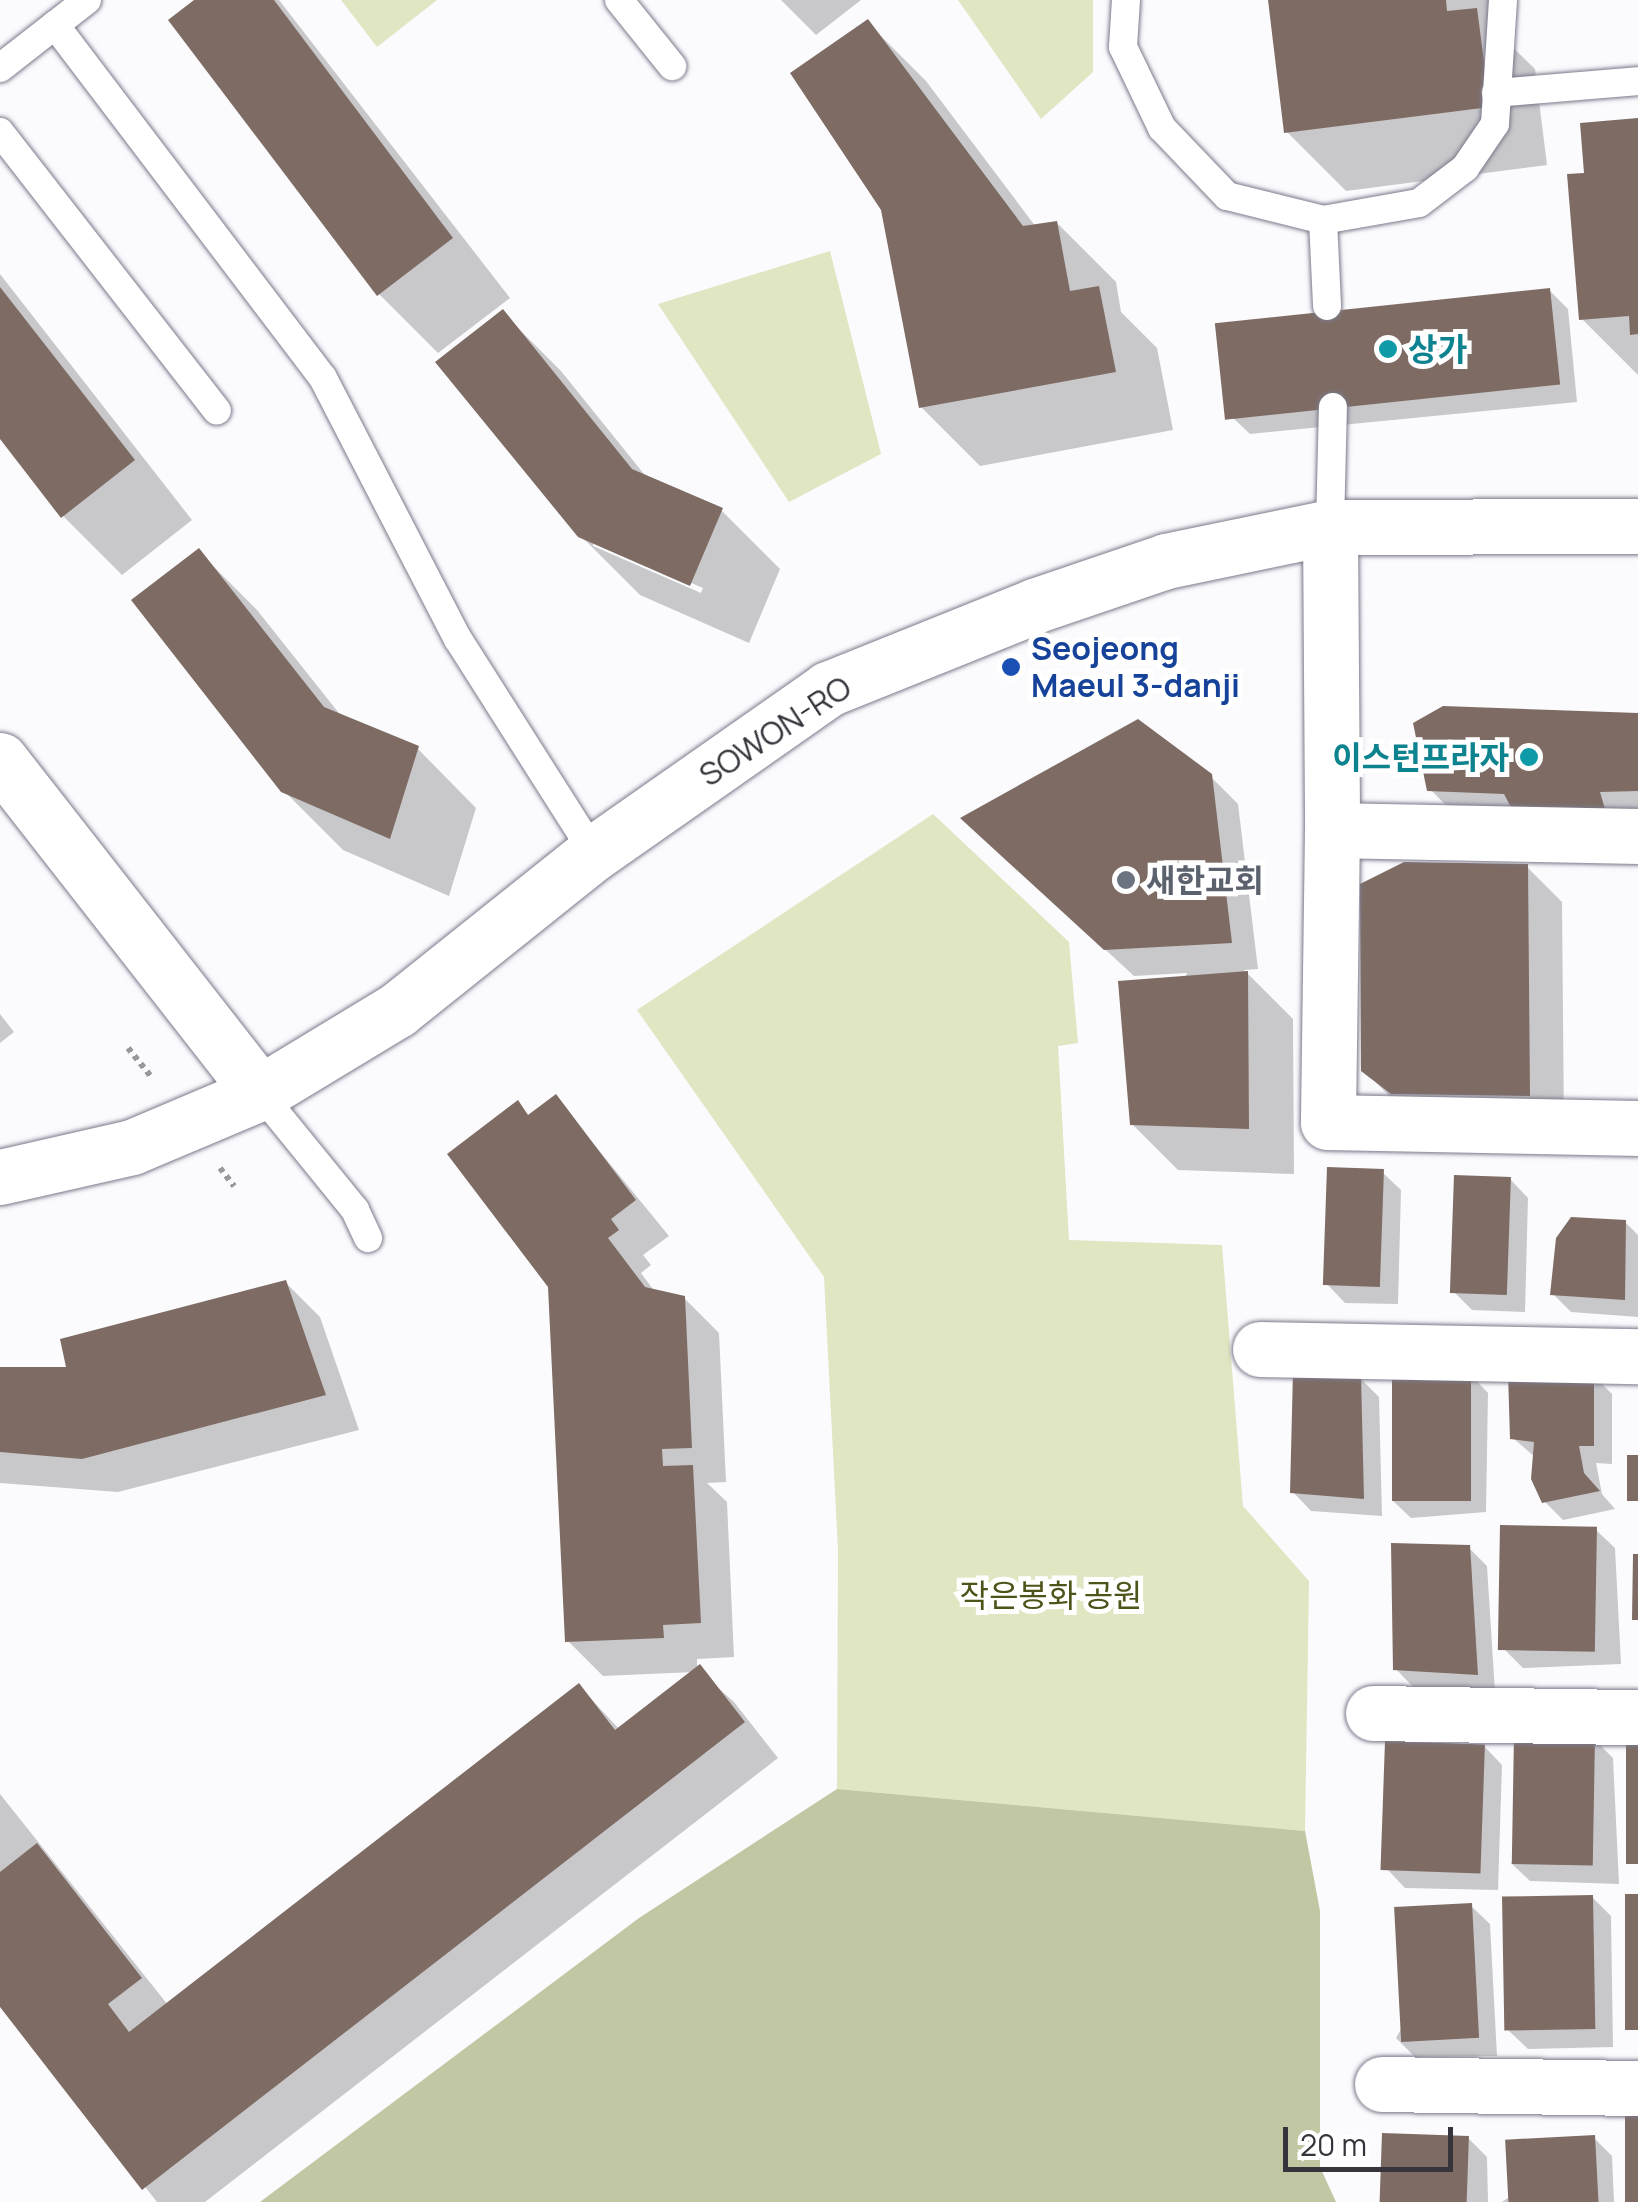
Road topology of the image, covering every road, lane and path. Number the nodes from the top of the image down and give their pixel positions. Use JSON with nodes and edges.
{"nodes":[{"id":1,"x":87,"y":0,"type":"edge"},
{"id":2,"x":619,"y":0,"type":"edge"},
{"id":3,"x":1126,"y":0,"type":"edge"},
{"id":4,"x":1503,"y":0,"type":"edge"},
{"id":5,"x":56,"y":25,"type":"junction"},
{"id":6,"x":672,"y":66,"type":"dead end"},
{"id":7,"x":0,"y":68,"type":"edge"},
{"id":8,"x":1638,"y":81,"type":"edge"},
{"id":9,"x":1496,"y":92,"type":"junction"},
{"id":10,"x":0,"y":132,"type":"edge"},
{"id":11,"x":1322,"y":220,"type":"junction"},
{"id":12,"x":1327,"y":306,"type":"dead end"},
{"id":13,"x":1333,"y":407,"type":"dead end"},
{"id":14,"x":217,"y":412,"type":"dead end"},
{"id":15,"x":1330,"y":526,"type":"junction"},
{"id":16,"x":1638,"y":526,"type":"edge"},
{"id":17,"x":0,"y":760,"type":"edge"},
{"id":18,"x":1332,"y":830,"type":"junction"},
{"id":19,"x":1638,"y":836,"type":"edge"},
{"id":20,"x":594,"y":853,"type":"junction"},
{"id":21,"x":260,"y":1094,"type":"junction"},
{"id":22,"x":1638,"y":1128,"type":"edge"},
{"id":23,"x":0,"y":1176,"type":"edge"},
{"id":24,"x":368,"y":1238,"type":"dead end"},
{"id":25,"x":1260,"y":1349,"type":"dead end"},
{"id":26,"x":1638,"y":1356,"type":"edge"},
{"id":27,"x":1373,"y":1713,"type":"dead end"},
{"id":28,"x":1638,"y":1718,"type":"edge"},
{"id":29,"x":1382,"y":2084,"type":"dead end"},
{"id":30,"x":1638,"y":2088,"type":"edge"}],
"edges":[{"from":1,"to":5,"type":"lane"},
{"from":2,"to":6,"type":"lane"},
{"from":3,"to":11,"type":"lane"},
{"from":4,"to":9,"type":"lane"},
{"from":5,"to":7,"type":"lane"},
{"from":5,"to":20,"type":"lane"},
{"from":8,"to":9,"type":"lane"},
{"from":9,"to":11,"type":"lane"},
{"from":10,"to":14,"type":"lane"},
{"from":11,"to":12,"type":"lane"},
{"from":13,"to":15,"type":"lane"},
{"from":15,"to":16,"type":"street","name":"SOWON-RO"},
{"from":15,"to":18,"type":"street"},
{"from":15,"to":20,"type":"street","name":"SOWON-RO"},
{"from":17,"to":21,"type":"street"},
{"from":18,"to":19,"type":"street"},
{"from":18,"to":22,"type":"street"},
{"from":20,"to":21,"type":"street","name":"SOWON-RO"},
{"from":21,"to":23,"type":"street","name":"SOWON-RO"},
{"from":21,"to":24,"type":"lane"},
{"from":25,"to":26,"type":"street"},
{"from":27,"to":28,"type":"street"},
{"from":29,"to":30,"type":"street"}]}
